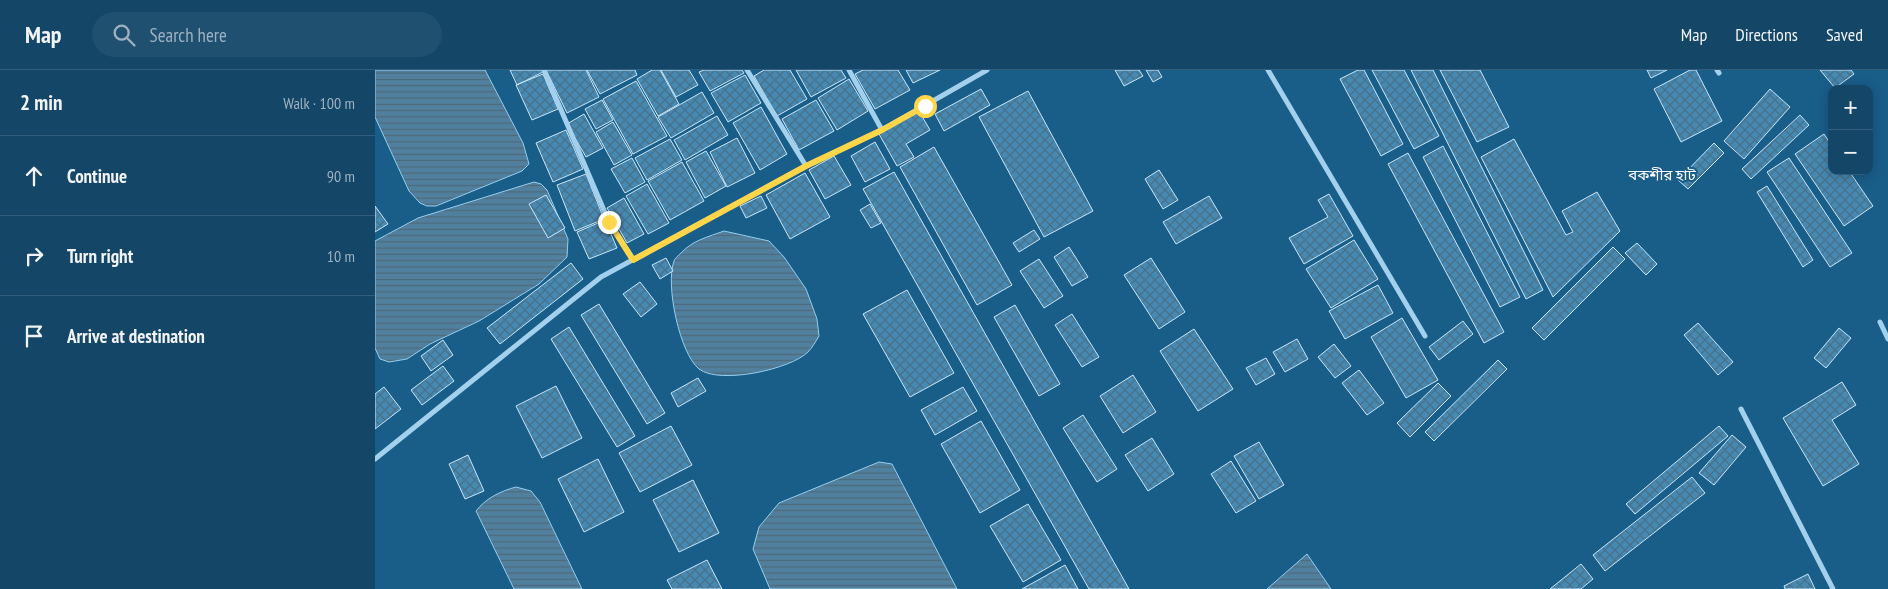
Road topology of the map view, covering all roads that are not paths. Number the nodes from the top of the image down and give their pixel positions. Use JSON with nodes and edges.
{"nodes":[{"id":1,"x":544,"y":70,"type":"edge"},
{"id":2,"x":747,"y":70,"type":"edge"},
{"id":3,"x":849,"y":70,"type":"edge"},
{"id":4,"x":987,"y":70,"type":"edge"},
{"id":5,"x":1268,"y":70,"type":"edge"},
{"id":6,"x":882,"y":130,"type":"junction"},
{"id":7,"x":806,"y":166,"type":"junction"},
{"id":8,"x":633,"y":260,"type":"junction"},
{"id":9,"x":1880,"y":322,"type":"dead end"},
{"id":10,"x":1425,"y":336,"type":"dead end"},
{"id":11,"x":1888,"y":339,"type":"edge"},
{"id":12,"x":1741,"y":409,"type":"dead end"},
{"id":13,"x":375,"y":459,"type":"edge"},
{"id":14,"x":1833,"y":589,"type":"edge"}],
"edges":[{"from":1,"to":8,"type":"street"},
{"from":2,"to":7,"type":"street"},
{"from":3,"to":6,"type":"street"},
{"from":4,"to":6,"type":"street"},
{"from":5,"to":10,"type":"street"},
{"from":6,"to":7,"type":"street"},
{"from":7,"to":8,"type":"street"},
{"from":8,"to":13,"type":"street"},
{"from":9,"to":11,"type":"street"},
{"from":12,"to":14,"type":"street"}]}
